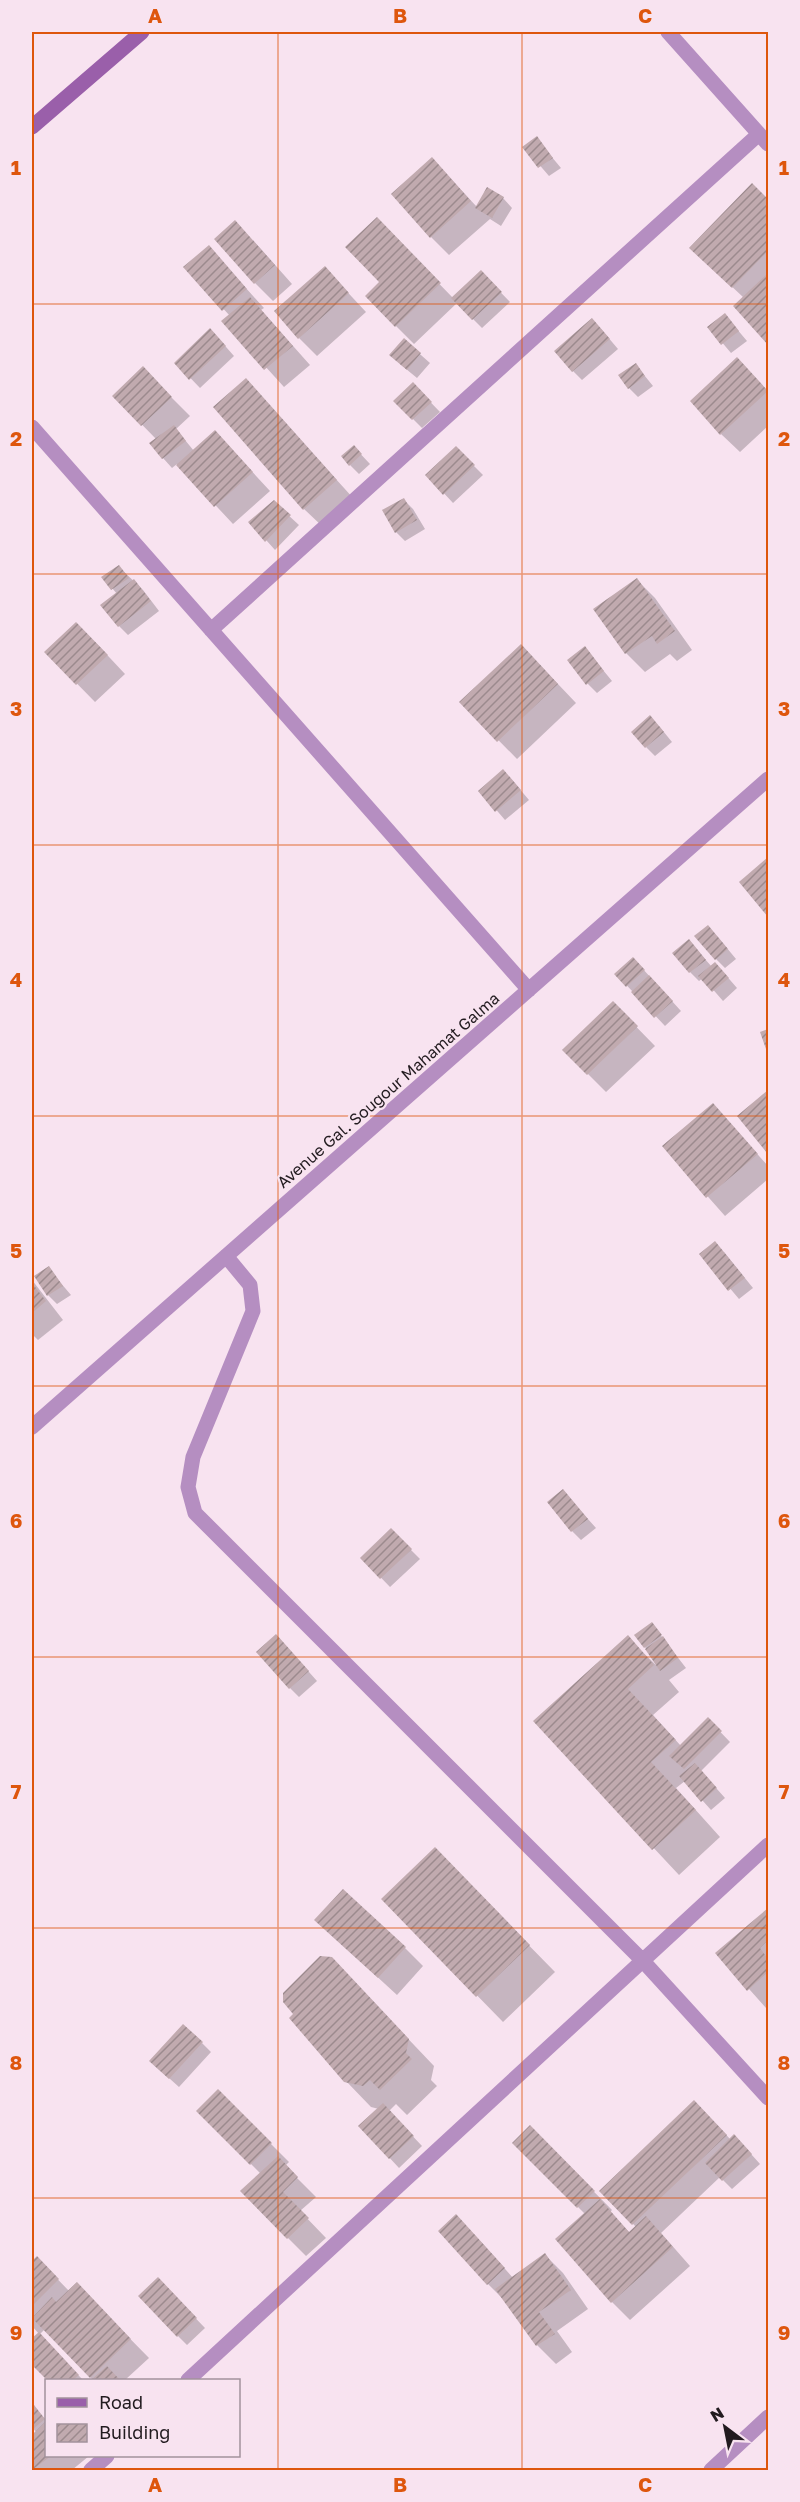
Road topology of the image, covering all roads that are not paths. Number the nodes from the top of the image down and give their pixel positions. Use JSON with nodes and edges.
{"nodes":[{"id":1,"x":142,"y":32,"type":"edge"},
{"id":2,"x":668,"y":32,"type":"edge"},
{"id":3,"x":32,"y":127,"type":"edge"},
{"id":4,"x":764,"y":139,"type":"edge"},
{"id":5,"x":32,"y":427,"type":"edge"},
{"id":6,"x":211,"y":630,"type":"junction"},
{"id":7,"x":768,"y":779,"type":"edge"},
{"id":8,"x":529,"y":990,"type":"junction"},
{"id":9,"x":226,"y":1256,"type":"junction"},
{"id":10,"x":32,"y":1427,"type":"edge"},
{"id":11,"x":768,"y":1845,"type":"edge"},
{"id":12,"x":643,"y":1961,"type":"junction"},
{"id":13,"x":768,"y":2098,"type":"edge"},
{"id":14,"x":189,"y":2379,"type":"edge"},
{"id":15,"x":768,"y":2417,"type":"edge"},
{"id":16,"x":106,"y":2457,"type":"edge"},
{"id":17,"x":91,"y":2470,"type":"edge"},
{"id":18,"x":711,"y":2470,"type":"edge"}],
"edges":[{"from":1,"to":3,"type":"main road"},
{"from":2,"to":4,"type":"street"},
{"from":4,"to":6,"type":"street"},
{"from":5,"to":6,"type":"street"},
{"from":6,"to":8,"type":"street"},
{"from":7,"to":8,"type":"street","name":"Avenue Gal. Sougour Mahamat Galma"},
{"from":8,"to":9,"type":"street","name":"Avenue Gal. Sougour Mahamat Galma"},
{"from":9,"to":10,"type":"street","name":"Avenue Gal. Sougour Mahamat Galma"},
{"from":9,"to":12,"type":"street"},
{"from":11,"to":12,"type":"street"},
{"from":12,"to":13,"type":"street"},
{"from":12,"to":14,"type":"street"},
{"from":15,"to":18,"type":"street"},
{"from":16,"to":17,"type":"street"}]}
